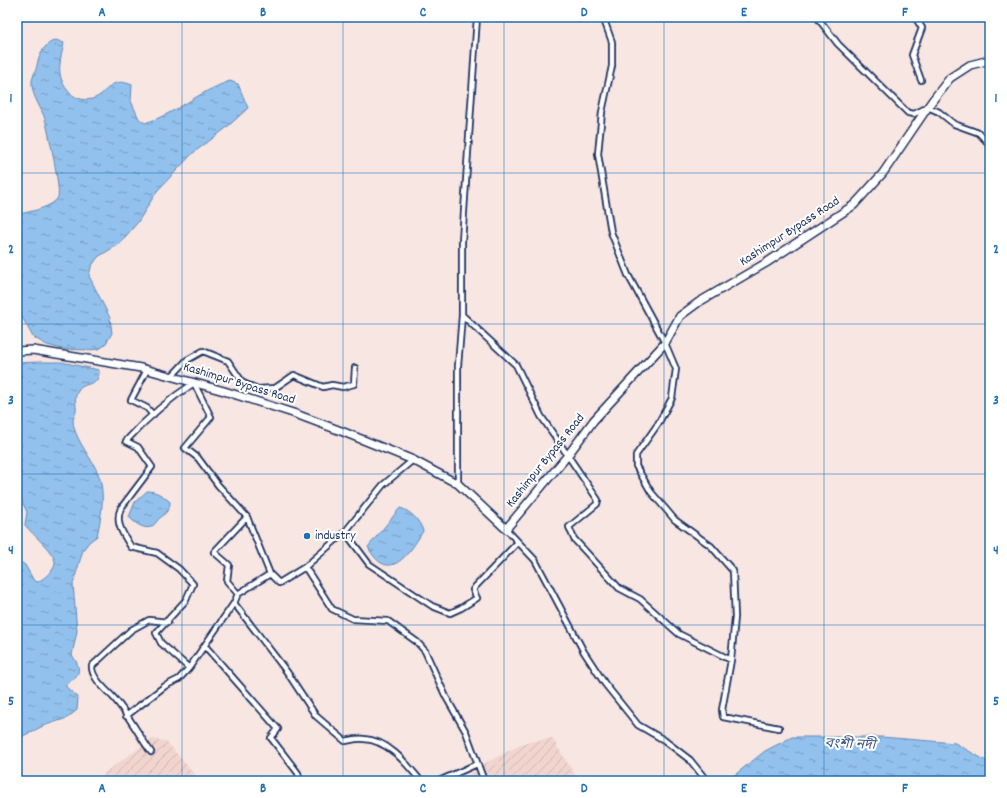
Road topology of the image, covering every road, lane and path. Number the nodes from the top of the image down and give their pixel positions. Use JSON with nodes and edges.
{"nodes":[{"id":1,"x":477,"y":17,"type":"edge"},
{"id":2,"x":603,"y":17,"type":"edge"},
{"id":3,"x":817,"y":17,"type":"edge"},
{"id":4,"x":914,"y":17,"type":"edge"},
{"id":5,"x":990,"y":60,"type":"edge"},
{"id":6,"x":921,"y":80,"type":"dead end"},
{"id":7,"x":928,"y":107,"type":"junction"},
{"id":8,"x":990,"y":145,"type":"edge"},
{"id":9,"x":462,"y":315,"type":"junction"},
{"id":10,"x":665,"y":343,"type":"junction"},
{"id":11,"x":17,"y":351,"type":"edge"},
{"id":12,"x":355,"y":368,"type":"dead end"},
{"id":13,"x":148,"y":370,"type":"junction"},
{"id":14,"x":172,"y":376,"type":"junction"},
{"id":15,"x":194,"y":383,"type":"junction"},
{"id":16,"x":153,"y":415,"type":"junction"},
{"id":17,"x":568,"y":455,"type":"junction"},
{"id":18,"x":413,"y":460,"type":"junction"},
{"id":19,"x":458,"y":484,"type":"junction"},
{"id":20,"x":247,"y":517,"type":"junction"},
{"id":21,"x":506,"y":529,"type":"junction"},
{"id":22,"x":344,"y":532,"type":"junction"},
{"id":23,"x":518,"y":542,"type":"junction"},
{"id":24,"x":305,"y":567,"type":"junction"},
{"id":25,"x":270,"y":574,"type":"junction"},
{"id":26,"x":238,"y":594,"type":"junction"},
{"id":27,"x":234,"y":603,"type":"junction"},
{"id":28,"x":168,"y":622,"type":"junction"},
{"id":29,"x":205,"y":646,"type":"junction"},
{"id":30,"x":732,"y":660,"type":"junction"},
{"id":31,"x":189,"y":668,"type":"junction"},
{"id":32,"x":126,"y":716,"type":"junction"},
{"id":33,"x":779,"y":728,"type":"dead end"},
{"id":34,"x":150,"y":752,"type":"dead end"},
{"id":35,"x":477,"y":764,"type":"junction"},
{"id":36,"x":300,"y":781,"type":"edge"},
{"id":37,"x":430,"y":781,"type":"edge"},
{"id":38,"x":439,"y":781,"type":"edge"},
{"id":39,"x":484,"y":781,"type":"edge"},
{"id":40,"x":707,"y":781,"type":"edge"}],
"edges":[{"from":1,"to":9,"type":"street"},
{"from":2,"to":10,"type":"street"},
{"from":3,"to":7,"type":"street"},
{"from":4,"to":6,"type":"street"},
{"from":5,"to":7,"type":"main road","name":"Kashimpur Bypass Road"},
{"from":7,"to":8,"type":"street"},
{"from":7,"to":10,"type":"main road","name":"Kashimpur Bypass Road"},
{"from":9,"to":17,"type":"street"},
{"from":9,"to":19,"type":"street"},
{"from":10,"to":17,"type":"main road","name":"Kashimpur Bypass Road"},
{"from":10,"to":30,"type":"street"},
{"from":11,"to":13,"type":"main road","name":"Kashimpur Bypass Road"},
{"from":12,"to":14,"type":"street"},
{"from":13,"to":14,"type":"main road","name":"Kashimpur Bypass Road"},
{"from":13,"to":16,"type":"street"},
{"from":14,"to":15,"type":"main road","name":"Kashimpur Bypass Road"},
{"from":15,"to":16,"type":"street"},
{"from":15,"to":18,"type":"main road","name":"Kashimpur Bypass Road"},
{"from":15,"to":20,"type":"street"},
{"from":16,"to":28,"type":"street"},
{"from":17,"to":21,"type":"main road","name":"Kashimpur Bypass Road"},
{"from":17,"to":30,"type":"street"},
{"from":18,"to":19,"type":"main road","name":"Kashimpur Bypass Road"},
{"from":18,"to":22,"type":"street"},
{"from":19,"to":21,"type":"main road","name":"Kashimpur Bypass Road"},
{"from":20,"to":25,"type":"street"},
{"from":20,"to":26,"type":"street"},
{"from":21,"to":23,"type":"street"},
{"from":22,"to":23,"type":"street"},
{"from":22,"to":24,"type":"street"},
{"from":23,"to":40,"type":"street"},
{"from":24,"to":25,"type":"street"},
{"from":24,"to":35,"type":"street"},
{"from":25,"to":26,"type":"street"},
{"from":26,"to":27,"type":"street"},
{"from":27,"to":29,"type":"street"},
{"from":27,"to":37,"type":"street"},
{"from":28,"to":31,"type":"street"},
{"from":28,"to":32,"type":"street"},
{"from":29,"to":31,"type":"street"},
{"from":29,"to":36,"type":"street"},
{"from":30,"to":33,"type":"street"},
{"from":31,"to":32,"type":"street"},
{"from":32,"to":34,"type":"street"},
{"from":35,"to":38,"type":"street"},
{"from":35,"to":39,"type":"street"}]}
